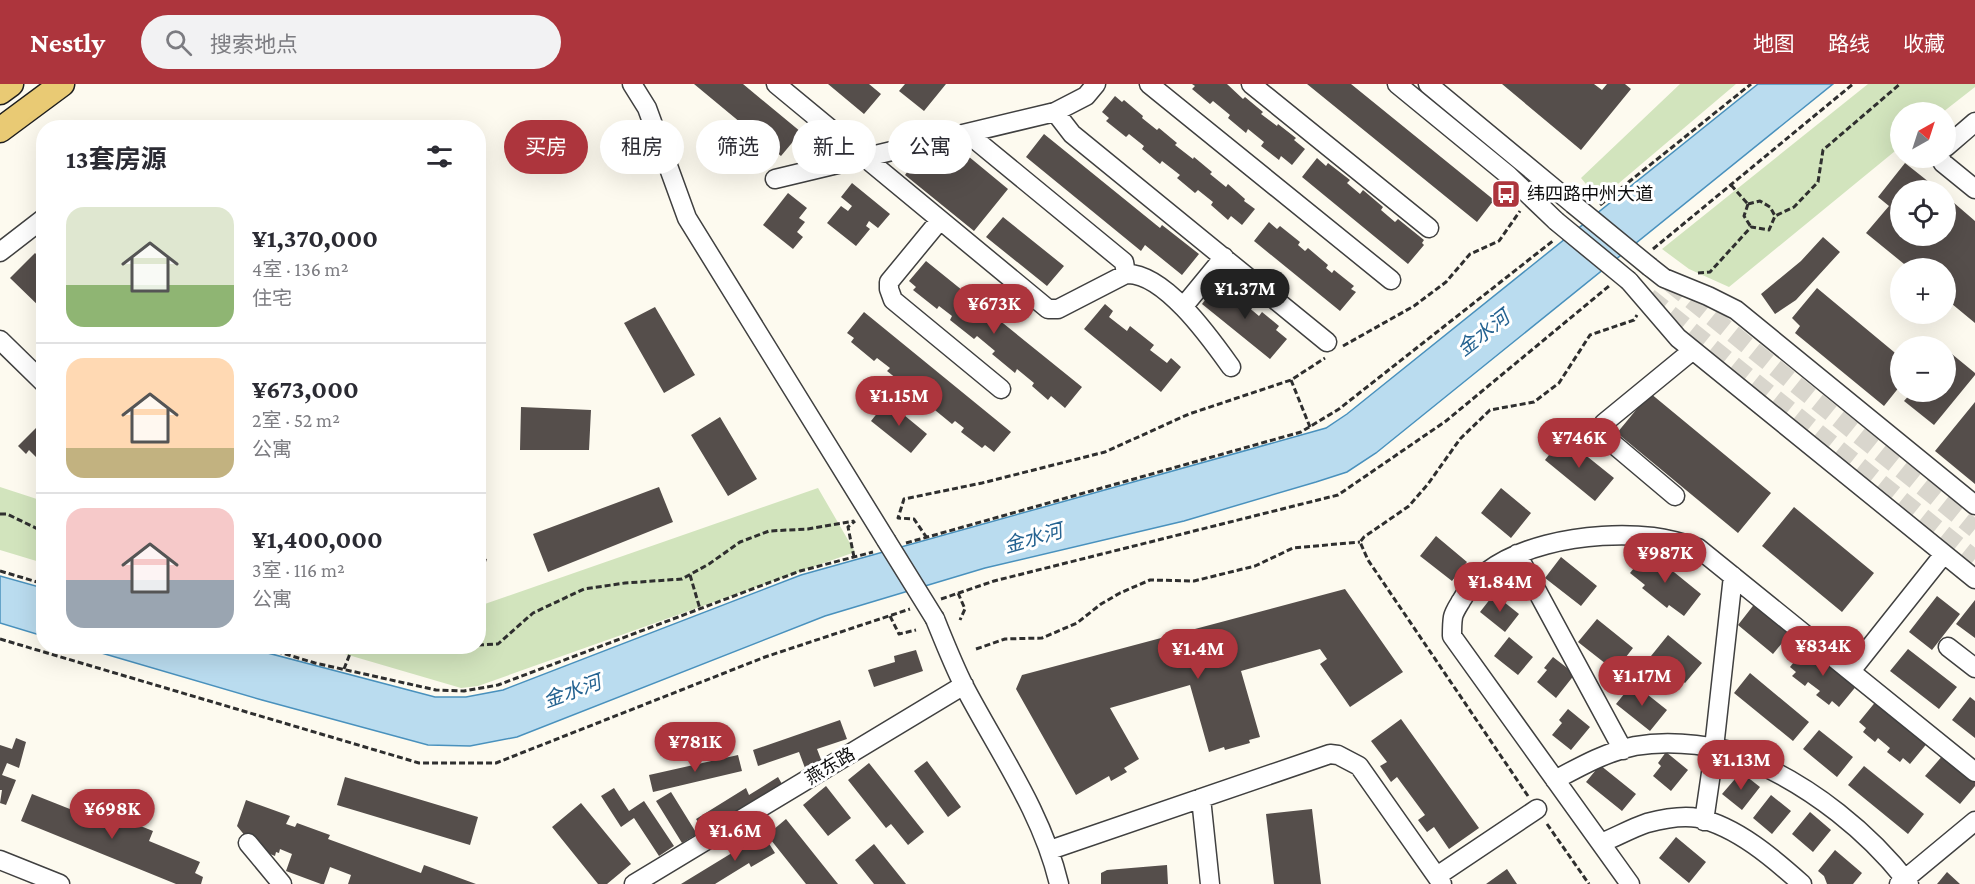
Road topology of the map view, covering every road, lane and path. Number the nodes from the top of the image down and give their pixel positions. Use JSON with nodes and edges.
{"nodes":[{"id":1,"x":11,"y":84,"type":"edge"},
{"id":2,"x":62,"y":84,"type":"edge"},
{"id":3,"x":632,"y":84,"type":"edge"},
{"id":4,"x":776,"y":84,"type":"edge"},
{"id":5,"x":1096,"y":84,"type":"edge"},
{"id":6,"x":1149,"y":84,"type":"edge"},
{"id":7,"x":1251,"y":84,"type":"edge"},
{"id":8,"x":1397,"y":84,"type":"edge"},
{"id":9,"x":1428,"y":84,"type":"edge"},
{"id":10,"x":1750,"y":84,"type":"edge"},
{"id":11,"x":1852,"y":84,"type":"edge"},
{"id":12,"x":1900,"y":84,"type":"edge"},
{"id":13,"x":0,"y":92,"type":"edge"},
{"id":14,"x":1055,"y":112,"type":"junction"},
{"id":15,"x":819,"y":120,"type":"edge"},
{"id":16,"x":1975,"y":122,"type":"edge"},
{"id":17,"x":0,"y":130,"type":"edge"},
{"id":18,"x":972,"y":132,"type":"edge"},
{"id":19,"x":972,"y":137,"type":"edge"},
{"id":20,"x":1956,"y":138,"type":"edge"},
{"id":21,"x":876,"y":167,"type":"edge"},
{"id":22,"x":1949,"y":168,"type":"edge"},
{"id":23,"x":795,"y":174,"type":"edge"},
{"id":24,"x":775,"y":179,"type":"dead end"},
{"id":25,"x":1731,"y":185,"type":"junction"},
{"id":26,"x":1975,"y":189,"type":"edge"},
{"id":27,"x":1600,"y":204,"type":"dead end"},
{"id":28,"x":1748,"y":204,"type":"junction"},
{"id":29,"x":1775,"y":216,"type":"junction"},
{"id":30,"x":940,"y":220,"type":"junction"},
{"id":31,"x":36,"y":224,"type":"edge"},
{"id":32,"x":1559,"y":227,"type":"junction"},
{"id":33,"x":1751,"y":227,"type":"junction"},
{"id":34,"x":1430,"y":228,"type":"dead end"},
{"id":35,"x":0,"y":252,"type":"edge"},
{"id":36,"x":1224,"y":257,"type":"junction"},
{"id":37,"x":1654,"y":266,"type":"junction"},
{"id":38,"x":1126,"y":274,"type":"junction"},
{"id":39,"x":1391,"y":280,"type":"dead end"},
{"id":40,"x":1620,"y":282,"type":"junction"},
{"id":41,"x":1183,"y":307,"type":"junction"},
{"id":42,"x":0,"y":340,"type":"edge"},
{"id":43,"x":1327,"y":342,"type":"dead end"},
{"id":44,"x":1693,"y":350,"type":"junction"},
{"id":45,"x":1231,"y":366,"type":"dead end"},
{"id":46,"x":36,"y":375,"type":"edge"},
{"id":47,"x":1291,"y":380,"type":"dead end"},
{"id":48,"x":1001,"y":389,"type":"dead end"},
{"id":49,"x":1310,"y":427,"type":"junction"},
{"id":50,"x":1676,"y":496,"type":"dead end"},
{"id":51,"x":1975,"y":505,"type":"edge"},
{"id":52,"x":0,"y":514,"type":"edge"},
{"id":53,"x":898,"y":518,"type":"dead end"},
{"id":54,"x":36,"y":528,"type":"edge"},
{"id":55,"x":927,"y":538,"type":"junction"},
{"id":56,"x":1360,"y":542,"type":"dead end"},
{"id":57,"x":906,"y":543,"type":"dead end"},
{"id":58,"x":880,"y":546,"type":"junction"},
{"id":59,"x":1517,"y":554,"type":"junction"},
{"id":60,"x":1944,"y":554,"type":"junction"},
{"id":61,"x":854,"y":557,"type":"junction"},
{"id":62,"x":0,"y":571,"type":"edge"},
{"id":63,"x":690,"y":575,"type":"junction"},
{"id":64,"x":1733,"y":576,"type":"junction"},
{"id":65,"x":1975,"y":579,"type":"edge"},
{"id":66,"x":36,"y":582,"type":"edge"},
{"id":67,"x":958,"y":593,"type":"junction"},
{"id":68,"x":939,"y":600,"type":"dead end"},
{"id":69,"x":919,"y":606,"type":"dead end"},
{"id":70,"x":700,"y":609,"type":"junction"},
{"id":71,"x":890,"y":616,"type":"junction"},
{"id":72,"x":960,"y":620,"type":"dead end"},
{"id":73,"x":916,"y":630,"type":"dead end"},
{"id":74,"x":0,"y":639,"type":"edge"},
{"id":75,"x":486,"y":645,"type":"edge"},
{"id":76,"x":1948,"y":647,"type":"dead end"},
{"id":77,"x":976,"y":649,"type":"dead end"},
{"id":78,"x":36,"y":650,"type":"edge"},
{"id":79,"x":51,"y":654,"type":"edge"},
{"id":80,"x":289,"y":654,"type":"edge"},
{"id":81,"x":350,"y":654,"type":"edge"},
{"id":82,"x":1975,"y":668,"type":"edge"},
{"id":83,"x":344,"y":669,"type":"junction"},
{"id":84,"x":1851,"y":671,"type":"junction"},
{"id":85,"x":964,"y":686,"type":"junction"},
{"id":86,"x":1714,"y":749,"type":"junction"},
{"id":87,"x":1623,"y":750,"type":"junction"},
{"id":88,"x":1975,"y":772,"type":"edge"},
{"id":89,"x":1555,"y":780,"type":"junction"},
{"id":90,"x":1202,"y":798,"type":"junction"},
{"id":91,"x":1537,"y":809,"type":"dead end"},
{"id":92,"x":1704,"y":820,"type":"junction"},
{"id":93,"x":1975,"y":821,"type":"edge"},
{"id":94,"x":248,"y":843,"type":"dead end"},
{"id":95,"x":1601,"y":843,"type":"junction"},
{"id":96,"x":1050,"y":850,"type":"junction"},
{"id":97,"x":0,"y":860,"type":"edge"},
{"id":98,"x":1440,"y":880,"type":"edge"},
{"id":99,"x":1904,"y":882,"type":"edge"},
{"id":100,"x":60,"y":884,"type":"edge"},
{"id":101,"x":282,"y":884,"type":"edge"},
{"id":102,"x":634,"y":884,"type":"edge"},
{"id":103,"x":1059,"y":884,"type":"edge"},
{"id":104,"x":1210,"y":884,"type":"edge"},
{"id":105,"x":1630,"y":884,"type":"edge"},
{"id":106,"x":1802,"y":884,"type":"edge"}],
"edges":[{"from":1,"to":13,"type":"main road"},
{"from":2,"to":17,"type":"main road"},
{"from":3,"to":58,"type":"street"},
{"from":4,"to":15,"type":"street"},
{"from":5,"to":14,"type":"street"},
{"from":6,"to":39,"type":"street"},
{"from":7,"to":34,"type":"street"},
{"from":8,"to":32,"type":"street"},
{"from":9,"to":37,"type":"street","bridge":true},
{"from":10,"to":27,"type":"path"},
{"from":11,"to":25,"type":"path"},
{"from":12,"to":29,"type":"path"},
{"from":14,"to":18,"type":"street"},
{"from":14,"to":36,"type":"street"},
{"from":16,"to":20,"type":"street"},
{"from":19,"to":38,"type":"street"},
{"from":21,"to":30,"type":"street"},
{"from":22,"to":26,"type":"street"},
{"from":23,"to":24,"type":"street"},
{"from":25,"to":28,"type":"path"},
{"from":25,"to":37,"type":"path"},
{"from":28,"to":29,"type":"path"},
{"from":28,"to":33,"type":"path"},
{"from":29,"to":33,"type":"path"},
{"from":30,"to":38,"type":"street"},
{"from":30,"to":48,"type":"street"},
{"from":31,"to":35,"type":"street"},
{"from":32,"to":40,"type":"street","bridge":true},
{"from":32,"to":49,"type":"path"},
{"from":33,"to":37,"type":"path"},
{"from":36,"to":41,"type":"street"},
{"from":36,"to":43,"type":"street"},
{"from":37,"to":51,"type":"street"},
{"from":38,"to":41,"type":"street"},
{"from":40,"to":44,"type":"street"},
{"from":40,"to":67,"type":"path"},
{"from":41,"to":45,"type":"street"},
{"from":42,"to":46,"type":"street"},
{"from":44,"to":50,"type":"street"},
{"from":44,"to":60,"type":"street"},
{"from":47,"to":49,"type":"path"},
{"from":49,"to":55,"type":"path"},
{"from":52,"to":54,"type":"path"},
{"from":53,"to":55,"type":"path"},
{"from":55,"to":57,"type":"path"},
{"from":56,"to":77,"type":"path"},
{"from":58,"to":61,"type":"path"},
{"from":58,"to":85,"type":"street","bridge":true},
{"from":59,"to":64,"type":"street"},
{"from":59,"to":87,"type":"street"},
{"from":59,"to":89,"type":"street"},
{"from":60,"to":65,"type":"street"},
{"from":60,"to":84,"type":"street"},
{"from":61,"to":63,"type":"path"},
{"from":61,"to":70,"type":"path"},
{"from":62,"to":66,"type":"path"},
{"from":63,"to":70,"type":"path"},
{"from":63,"to":75,"type":"path"},
{"from":64,"to":84,"type":"street"},
{"from":64,"to":86,"type":"street"},
{"from":67,"to":68,"type":"path"},
{"from":67,"to":72,"type":"path"},
{"from":69,"to":71,"type":"path"},
{"from":70,"to":83,"type":"path"},
{"from":71,"to":73,"type":"path"},
{"from":71,"to":79,"type":"path"},
{"from":74,"to":78,"type":"path"},
{"from":76,"to":82,"type":"street"},
{"from":80,"to":83,"type":"path"},
{"from":81,"to":83,"type":"path"},
{"from":84,"to":88,"type":"street"},
{"from":85,"to":96,"type":"street"},
{"from":85,"to":102,"type":"street","name":"燕东路"},
{"from":86,"to":87,"type":"street"},
{"from":86,"to":92,"type":"street"},
{"from":86,"to":99,"type":"street"},
{"from":87,"to":89,"type":"street"},
{"from":89,"to":95,"type":"street"},
{"from":90,"to":96,"type":"street"},
{"from":90,"to":98,"type":"street"},
{"from":90,"to":104,"type":"street"},
{"from":91,"to":98,"type":"street"},
{"from":92,"to":95,"type":"street"},
{"from":92,"to":106,"type":"street"},
{"from":93,"to":99,"type":"street"},
{"from":94,"to":101,"type":"street"},
{"from":95,"to":105,"type":"street"},
{"from":96,"to":103,"type":"street"},
{"from":97,"to":100,"type":"street"}]}
